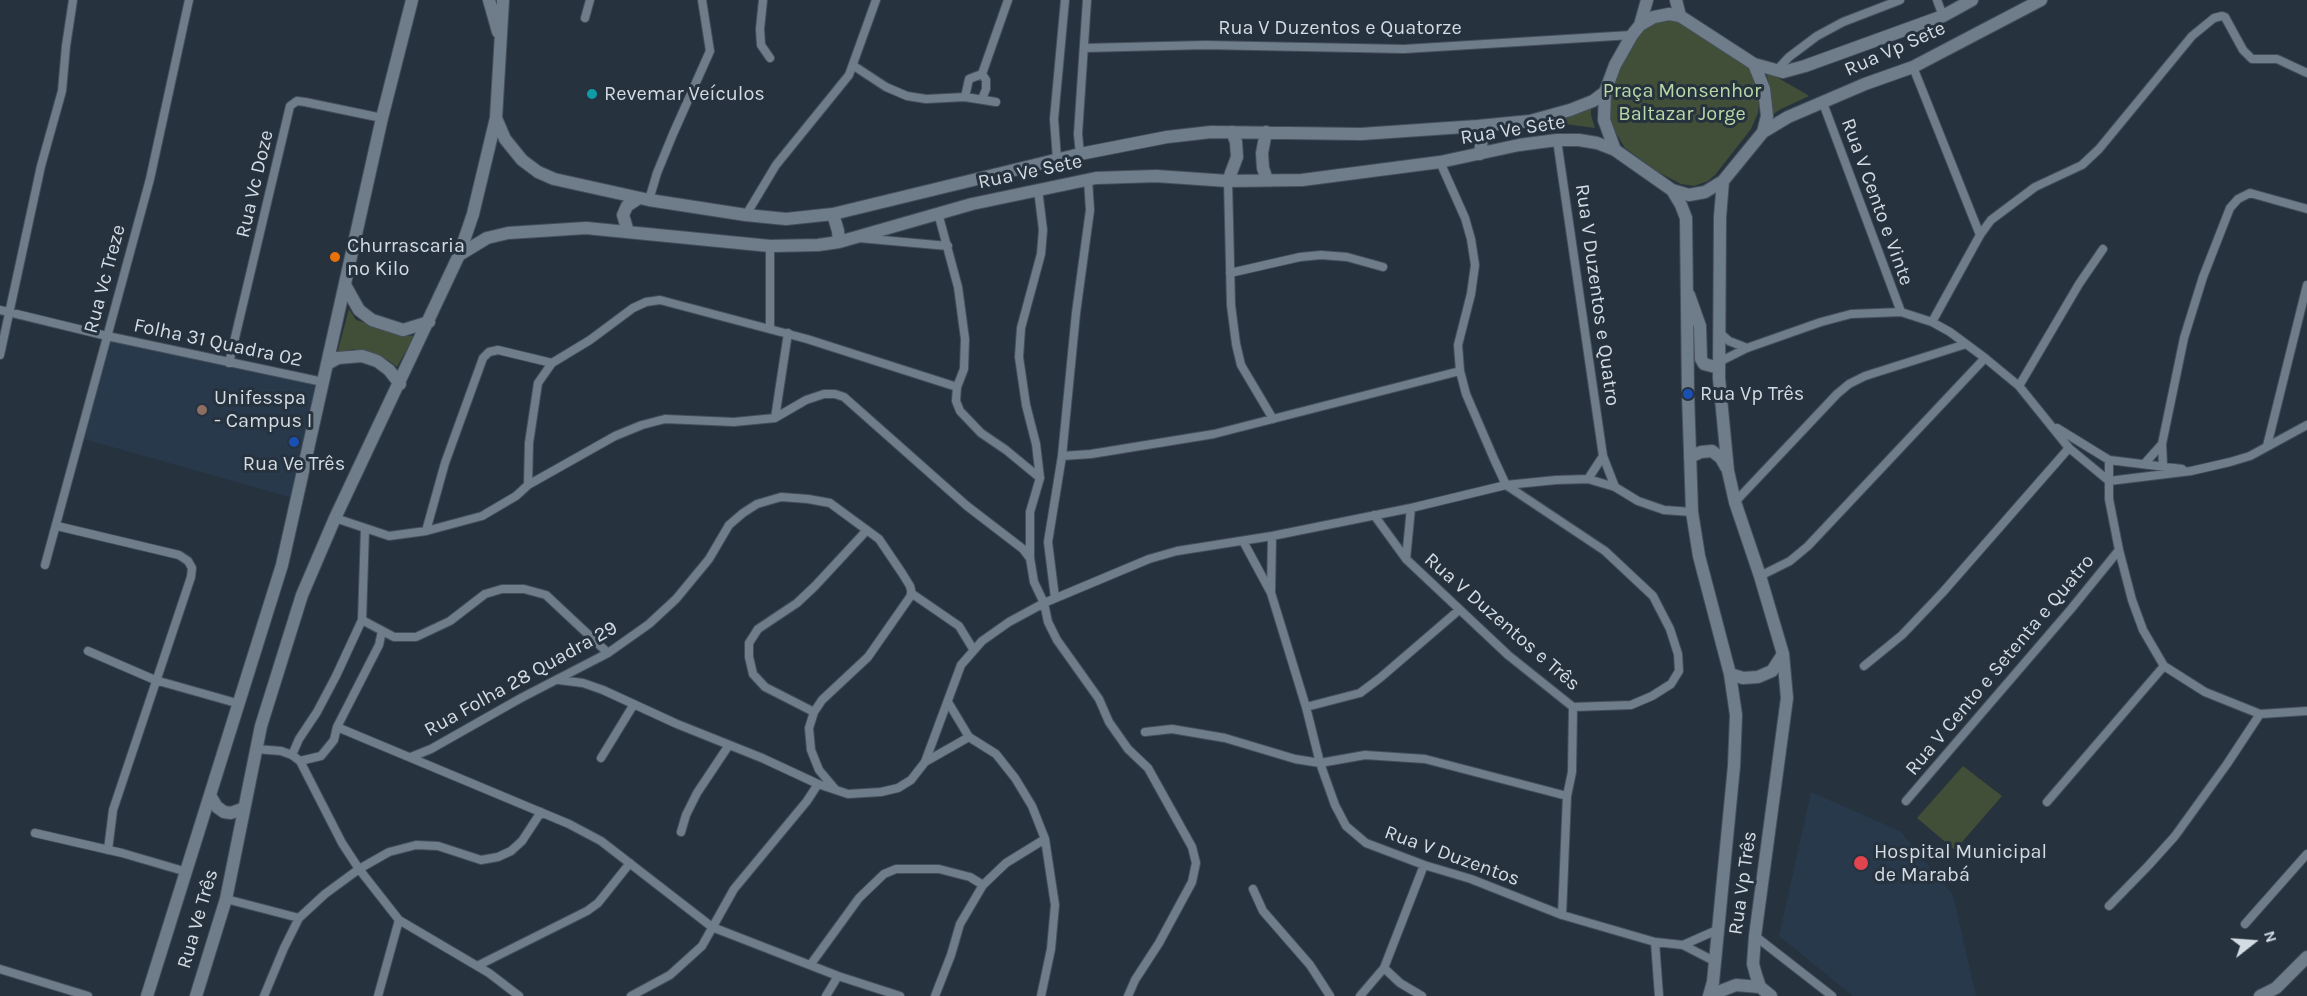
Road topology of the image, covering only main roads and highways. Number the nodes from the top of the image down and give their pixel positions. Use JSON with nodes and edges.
{"nodes":[{"id":1,"x":412,"y":0,"type":"edge"},
{"id":2,"x":420,"y":0,"type":"edge"},
{"id":3,"x":489,"y":0,"type":"edge"},
{"id":4,"x":503,"y":0,"type":"edge"},
{"id":5,"x":1647,"y":0,"type":"edge"},
{"id":6,"x":1676,"y":0,"type":"edge"},
{"id":7,"x":1972,"y":0,"type":"edge"},
{"id":8,"x":2041,"y":0,"type":"edge"},
{"id":9,"x":1680,"y":16,"type":"junction"},
{"id":10,"x":405,"y":28,"type":"junction"},
{"id":11,"x":1636,"y":30,"type":"junction"},
{"id":12,"x":500,"y":41,"type":"junction"},
{"id":13,"x":1754,"y":64,"type":"junction"},
{"id":14,"x":1605,"y":92,"type":"junction"},
{"id":15,"x":496,"y":118,"type":"junction"},
{"id":16,"x":1478,"y":126,"type":"junction"},
{"id":17,"x":1232,"y":132,"type":"junction"},
{"id":18,"x":1266,"y":132,"type":"junction"},
{"id":19,"x":1763,"y":132,"type":"junction"},
{"id":20,"x":1615,"y":150,"type":"junction"},
{"id":21,"x":1480,"y":154,"type":"junction"},
{"id":22,"x":1267,"y":180,"type":"junction"},
{"id":23,"x":1228,"y":181,"type":"junction"},
{"id":24,"x":1723,"y":181,"type":"junction"},
{"id":25,"x":1672,"y":190,"type":"junction"},
{"id":26,"x":644,"y":199,"type":"junction"},
{"id":27,"x":833,"y":214,"type":"junction"},
{"id":28,"x":628,"y":232,"type":"junction"},
{"id":29,"x":839,"y":242,"type":"junction"},
{"id":30,"x":459,"y":255,"type":"junction"},
{"id":31,"x":345,"y":285,"type":"junction"},
{"id":32,"x":1687,"y":291,"type":"junction"},
{"id":33,"x":429,"y":322,"type":"junction"},
{"id":34,"x":327,"y":364,"type":"junction"},
{"id":35,"x":1719,"y":365,"type":"junction"},
{"id":36,"x":400,"y":384,"type":"junction"},
{"id":37,"x":1690,"y":457,"type":"junction"},
{"id":38,"x":1728,"y":471,"type":"junction"},
{"id":39,"x":1783,"y":654,"type":"junction"},
{"id":40,"x":1730,"y":674,"type":"junction"},
{"id":41,"x":211,"y":797,"type":"junction"},
{"id":42,"x":244,"y":808,"type":"junction"},
{"id":43,"x":2307,"y":957,"type":"edge"},
{"id":44,"x":1760,"y":987,"type":"junction"},
{"id":45,"x":1709,"y":995,"type":"edge"},
{"id":46,"x":147,"y":996,"type":"edge"},
{"id":47,"x":196,"y":996,"type":"edge"},
{"id":48,"x":1771,"y":996,"type":"edge"},
{"id":49,"x":2260,"y":996,"type":"edge"}],
"edges":[{"from":1,"to":10,"type":"main road","name":"Rua Ve Três"},
{"from":2,"to":10,"type":"main road"},
{"from":3,"to":12,"type":"main road"},
{"from":4,"to":12,"type":"main road","name":"Rua Ve Três"},
{"from":5,"to":11,"type":"main road"},
{"from":6,"to":9,"type":"main road"},
{"from":7,"to":13,"type":"main road","name":"Rua Vp Sete"},
{"from":8,"to":19,"type":"main road","name":"Rua Vp Sete"},
{"from":9,"to":11,"type":"main road"},
{"from":9,"to":13,"type":"main road"},
{"from":10,"to":31,"type":"main road","name":"Rua Ve Três"},
{"from":11,"to":14,"type":"main road"},
{"from":12,"to":15,"type":"main road","name":"Rua Ve Três"},
{"from":13,"to":19,"type":"main road"},
{"from":14,"to":16,"type":"main road","name":"Rua Ve Sete"},
{"from":14,"to":20,"type":"main road"},
{"from":15,"to":26,"type":"main road","name":"Rua Ve Sete"},
{"from":15,"to":30,"type":"main road","name":"Rua Ve Três"},
{"from":16,"to":18,"type":"main road","name":"Rua Ve Sete"},
{"from":16,"to":21,"type":"main road"},
{"from":17,"to":18,"type":"main road","name":"Rua Ve Sete"},
{"from":17,"to":23,"type":"main road"},
{"from":17,"to":27,"type":"main road","name":"Rua Ve Sete"},
{"from":18,"to":22,"type":"main road"},
{"from":19,"to":24,"type":"main road"},
{"from":20,"to":21,"type":"main road","name":"Rua Ve Sete"},
{"from":20,"to":25,"type":"main road"},
{"from":21,"to":22,"type":"main road","name":"Rua Ve Sete"},
{"from":22,"to":23,"type":"main road","name":"Rua Ve Sete"},
{"from":23,"to":29,"type":"main road","name":"Rua Ve Sete"},
{"from":24,"to":25,"type":"main road"},
{"from":24,"to":35,"type":"main road","name":"Rua Vp Três"},
{"from":25,"to":32,"type":"main road","name":"Rua Vp Três"},
{"from":26,"to":27,"type":"main road","name":"Rua Ve Sete"},
{"from":26,"to":28,"type":"main road"},
{"from":27,"to":29,"type":"main road"},
{"from":28,"to":29,"type":"main road","name":"Rua Ve Sete"},
{"from":28,"to":30,"type":"main road","name":"Rua Ve Sete"},
{"from":30,"to":33,"type":"main road","name":"Rua Ve Três"},
{"from":31,"to":33,"type":"main road"},
{"from":31,"to":34,"type":"main road","name":"Rua Ve Três"},
{"from":32,"to":35,"type":"main road"},
{"from":32,"to":37,"type":"main road","name":"Rua Vp Três"},
{"from":33,"to":36,"type":"main road","name":"Rua Ve Três"},
{"from":34,"to":36,"type":"main road"},
{"from":34,"to":41,"type":"main road","name":"Rua Ve Três"},
{"from":35,"to":38,"type":"main road","name":"Rua Vp Três"},
{"from":36,"to":42,"type":"main road","name":"Rua Ve Três"},
{"from":37,"to":38,"type":"main road"},
{"from":37,"to":40,"type":"main road","name":"Rua Vp Três"},
{"from":38,"to":39,"type":"main road","name":"Rua Vp Três"},
{"from":39,"to":40,"type":"main road"},
{"from":39,"to":44,"type":"main road","name":"Rua Vp Três"},
{"from":40,"to":45,"type":"main road","name":"Rua Vp Três"},
{"from":41,"to":42,"type":"main road"},
{"from":41,"to":46,"type":"main road","name":"Rua Ve Três"},
{"from":42,"to":47,"type":"main road","name":"Rua Ve Três"},
{"from":43,"to":49,"type":"main road"},
{"from":44,"to":45,"type":"main road","name":"Rua Vp Três"},
{"from":44,"to":48,"type":"main road"}]}
